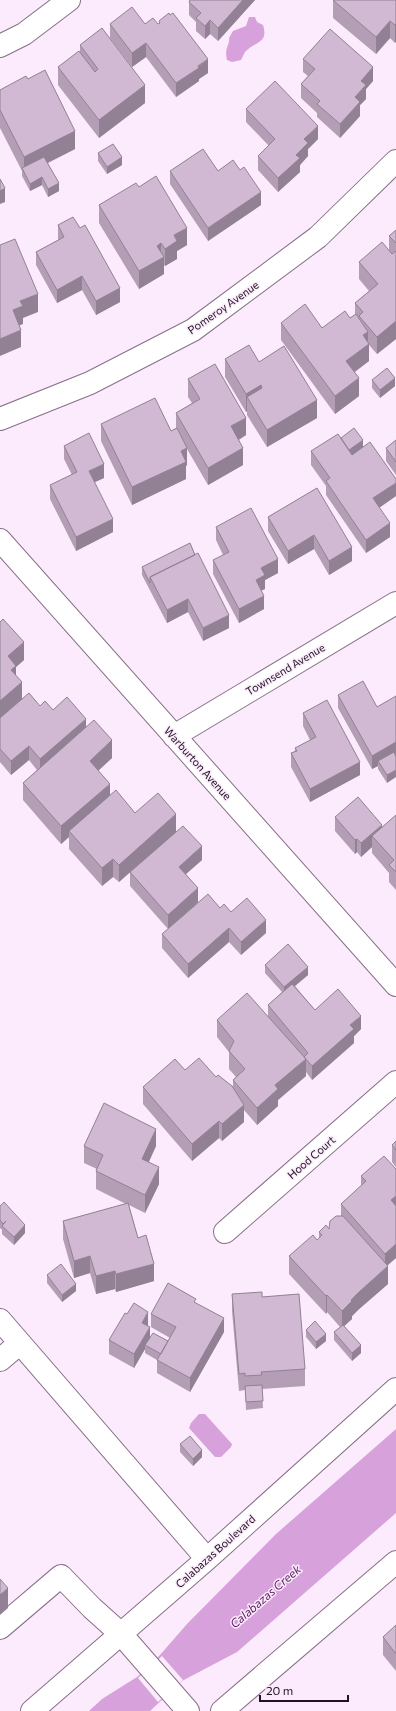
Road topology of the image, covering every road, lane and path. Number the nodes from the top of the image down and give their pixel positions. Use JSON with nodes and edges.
{"nodes":[{"id":1,"x":69,"y":0,"type":"edge"},
{"id":2,"x":0,"y":46,"type":"edge"},
{"id":3,"x":396,"y":161,"type":"edge"},
{"id":4,"x":0,"y":419,"type":"edge"},
{"id":5,"x":0,"y":540,"type":"edge"},
{"id":6,"x":396,"y":603,"type":"edge"},
{"id":7,"x":174,"y":736,"type":"junction"},
{"id":8,"x":396,"y":985,"type":"edge"},
{"id":9,"x":396,"y":1082,"type":"edge"},
{"id":10,"x":226,"y":1232,"type":"dead end"},
{"id":11,"x":0,"y":1320,"type":"edge"},
{"id":12,"x":20,"y":1342,"type":"junction"},
{"id":13,"x":0,"y":1360,"type":"edge"},
{"id":14,"x":396,"y":1389,"type":"edge"},
{"id":15,"x":207,"y":1559,"type":"junction"},
{"id":16,"x":396,"y":1562,"type":"edge"},
{"id":17,"x":0,"y":1628,"type":"edge"},
{"id":18,"x":121,"y":1634,"type":"junction"},
{"id":19,"x":32,"y":1711,"type":"edge"},
{"id":20,"x":188,"y":1711,"type":"edge"},
{"id":21,"x":222,"y":1711,"type":"edge"}],
"edges":[{"from":1,"to":2,"type":"street"},
{"from":3,"to":4,"type":"street","name":"Pomeroy Avenue"},
{"from":5,"to":7,"type":"street","name":"Warburton Avenue"},
{"from":6,"to":7,"type":"street","name":"Townsend Avenue"},
{"from":7,"to":8,"type":"street","name":"Warburton Avenue"},
{"from":9,"to":10,"type":"street","name":"Hood Court"},
{"from":11,"to":12,"type":"street"},
{"from":12,"to":13,"type":"street"},
{"from":12,"to":15,"type":"street"},
{"from":14,"to":15,"type":"street","name":"Calabazas Boulevard"},
{"from":15,"to":18,"type":"street","name":"Calabazas Boulevard"},
{"from":16,"to":21,"type":"street"},
{"from":17,"to":18,"type":"street"},
{"from":18,"to":19,"type":"street","name":"Calabazas Boulevard"},
{"from":18,"to":20,"type":"street"}]}
